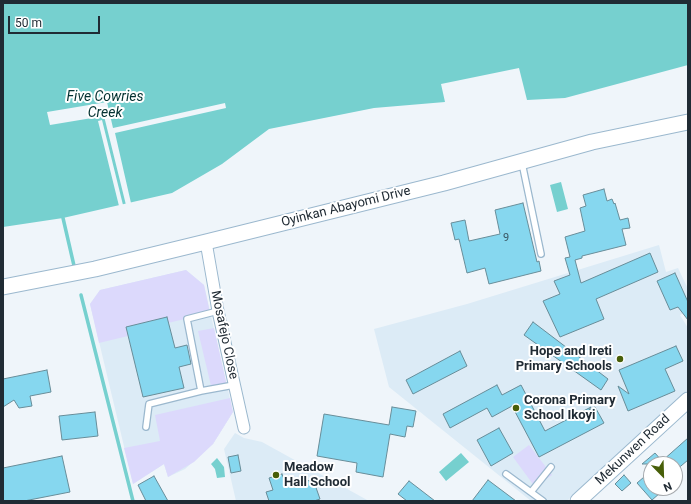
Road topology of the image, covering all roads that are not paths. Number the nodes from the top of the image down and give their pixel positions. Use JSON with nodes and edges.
{"nodes":[{"id":1,"x":688,"y":122,"type":"edge"},
{"id":2,"x":521,"y":161,"type":"junction"},
{"id":3,"x":206,"y":242,"type":"junction"},
{"id":4,"x":541,"y":254,"type":"dead end"},
{"id":5,"x":3,"y":287,"type":"edge"},
{"id":6,"x":218,"y":311,"type":"junction"},
{"id":7,"x":234,"y":385,"type":"junction"},
{"id":8,"x":201,"y":391,"type":"junction"},
{"id":9,"x":688,"y":400,"type":"edge"},
{"id":10,"x":146,"y":427,"type":"dead end"},
{"id":11,"x":244,"y":428,"type":"dead end"},
{"id":12,"x":551,"y":467,"type":"dead end"},
{"id":13,"x":506,"y":474,"type":"dead end"},
{"id":14,"x":531,"y":492,"type":"junction"},
{"id":15,"x":543,"y":501,"type":"edge"},
{"id":16,"x":578,"y":501,"type":"edge"}],
"edges":[{"from":1,"to":2,"type":"street","name":"Oyinkan Abayomi Drive"},
{"from":2,"to":3,"type":"street","name":"Oyinkan Abayomi Drive"},
{"from":2,"to":4,"type":"lane"},
{"from":3,"to":5,"type":"street","name":"Oyinkan Abayomi Drive"},
{"from":3,"to":6,"type":"street","name":"Mosafejo Close"},
{"from":6,"to":7,"type":"street","name":"Mosafejo Close"},
{"from":6,"to":8,"type":"lane"},
{"from":7,"to":8,"type":"lane"},
{"from":7,"to":11,"type":"street","name":"Mosafejo Close"},
{"from":8,"to":10,"type":"lane"},
{"from":9,"to":16,"type":"street","name":"Mekunwen Road"},
{"from":12,"to":14,"type":"lane"},
{"from":13,"to":14,"type":"lane"},
{"from":14,"to":15,"type":"lane"}]}
